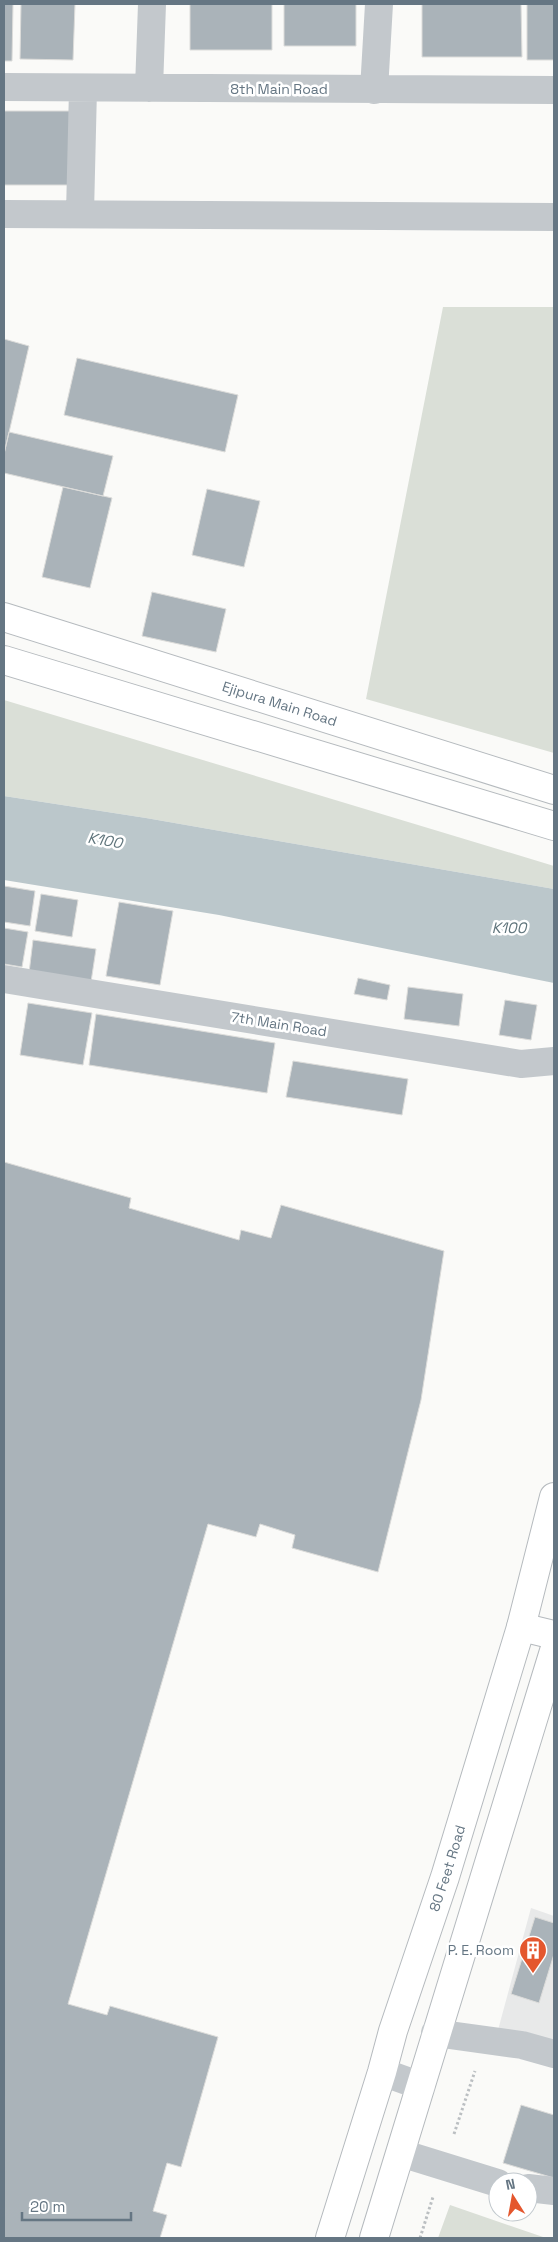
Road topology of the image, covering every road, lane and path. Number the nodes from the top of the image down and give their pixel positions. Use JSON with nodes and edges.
{"nodes":[{"id":1,"x":152,"y":4,"type":"edge"},
{"id":2,"x":378,"y":4,"type":"edge"},
{"id":3,"x":4,"y":88,"type":"edge"},
{"id":4,"x":148,"y":88,"type":"junction"},
{"id":5,"x":83,"y":89,"type":"junction"},
{"id":6,"x":374,"y":90,"type":"junction"},
{"id":7,"x":554,"y":90,"type":"edge"},
{"id":8,"x":80,"y":213,"type":"junction"},
{"id":9,"x":4,"y":214,"type":"edge"},
{"id":10,"x":554,"y":216,"type":"edge"},
{"id":11,"x":4,"y":617,"type":"edge"},
{"id":12,"x":112,"y":651,"type":"junction"},
{"id":13,"x":4,"y":660,"type":"edge"},
{"id":14,"x":102,"y":689,"type":"junction"},
{"id":15,"x":554,"y":790,"type":"edge"},
{"id":16,"x":554,"y":826,"type":"edge"},
{"id":17,"x":4,"y":979,"type":"edge"},
{"id":18,"x":554,"y":1061,"type":"edge"},
{"id":19,"x":554,"y":1497,"type":"edge"},
{"id":20,"x":521,"y":1627,"type":"junction"},
{"id":21,"x":554,"y":1635,"type":"edge"},
{"id":22,"x":554,"y":1650,"type":"edge"},
{"id":23,"x":445,"y":1877,"type":"junction"},
{"id":24,"x":479,"y":1894,"type":"junction"},
{"id":25,"x":435,"y":2033,"type":"junction"},
{"id":26,"x":484,"y":2042,"type":"junction"},
{"id":27,"x":554,"y":2054,"type":"edge"},
{"id":28,"x":382,"y":2072,"type":"junction"},
{"id":29,"x":421,"y":2086,"type":"junction"},
{"id":30,"x":401,"y":2153,"type":"junction"},
{"id":31,"x":443,"y":2168,"type":"junction"},
{"id":32,"x":488,"y":2180,"type":"edge"},
{"id":33,"x":538,"y":2190,"type":"edge"},
{"id":34,"x":554,"y":2192,"type":"edge"},
{"id":35,"x":330,"y":2238,"type":"edge"},
{"id":36,"x":374,"y":2238,"type":"edge"},
{"id":37,"x":420,"y":2238,"type":"edge"}],
"edges":[{"from":1,"to":4,"type":"street"},
{"from":2,"to":6,"type":"street"},
{"from":3,"to":5,"type":"street","name":"8th Main Road"},
{"from":4,"to":5,"type":"street","name":"8th Main Road"},
{"from":4,"to":6,"type":"street","name":"8th Main Road"},
{"from":5,"to":8,"type":"street"},
{"from":6,"to":7,"type":"street","name":"8th Main Road"},
{"from":8,"to":9,"type":"street"},
{"from":8,"to":10,"type":"street"},
{"from":11,"to":12,"type":"main road","name":"Ejipura Main Road"},
{"from":12,"to":14,"type":"main road"},
{"from":12,"to":15,"type":"main road","name":"Ejipura Main Road"},
{"from":13,"to":14,"type":"main road"},
{"from":14,"to":16,"type":"main road"},
{"from":17,"to":18,"type":"street","name":"7th Main Road"},
{"from":19,"to":20,"type":"main road","name":"80 Feet Road"},
{"from":20,"to":21,"type":"main road"},
{"from":20,"to":23,"type":"main road","name":"80 Feet Road"},
{"from":22,"to":24,"type":"main road"},
{"from":23,"to":24,"type":"main road"},
{"from":23,"to":28,"type":"main road","name":"80 Feet Road"},
{"from":24,"to":25,"type":"main road"},
{"from":25,"to":26,"type":"street"},
{"from":25,"to":29,"type":"main road"},
{"from":26,"to":27,"type":"street"},
{"from":26,"to":31,"type":"path"},
{"from":28,"to":29,"type":"street"},
{"from":28,"to":35,"type":"main road","name":"80 Feet Road"},
{"from":29,"to":30,"type":"main road"},
{"from":30,"to":31,"type":"street"},
{"from":30,"to":36,"type":"main road"},
{"from":31,"to":32,"type":"street"},
{"from":31,"to":37,"type":"path"},
{"from":33,"to":34,"type":"street"}]}
